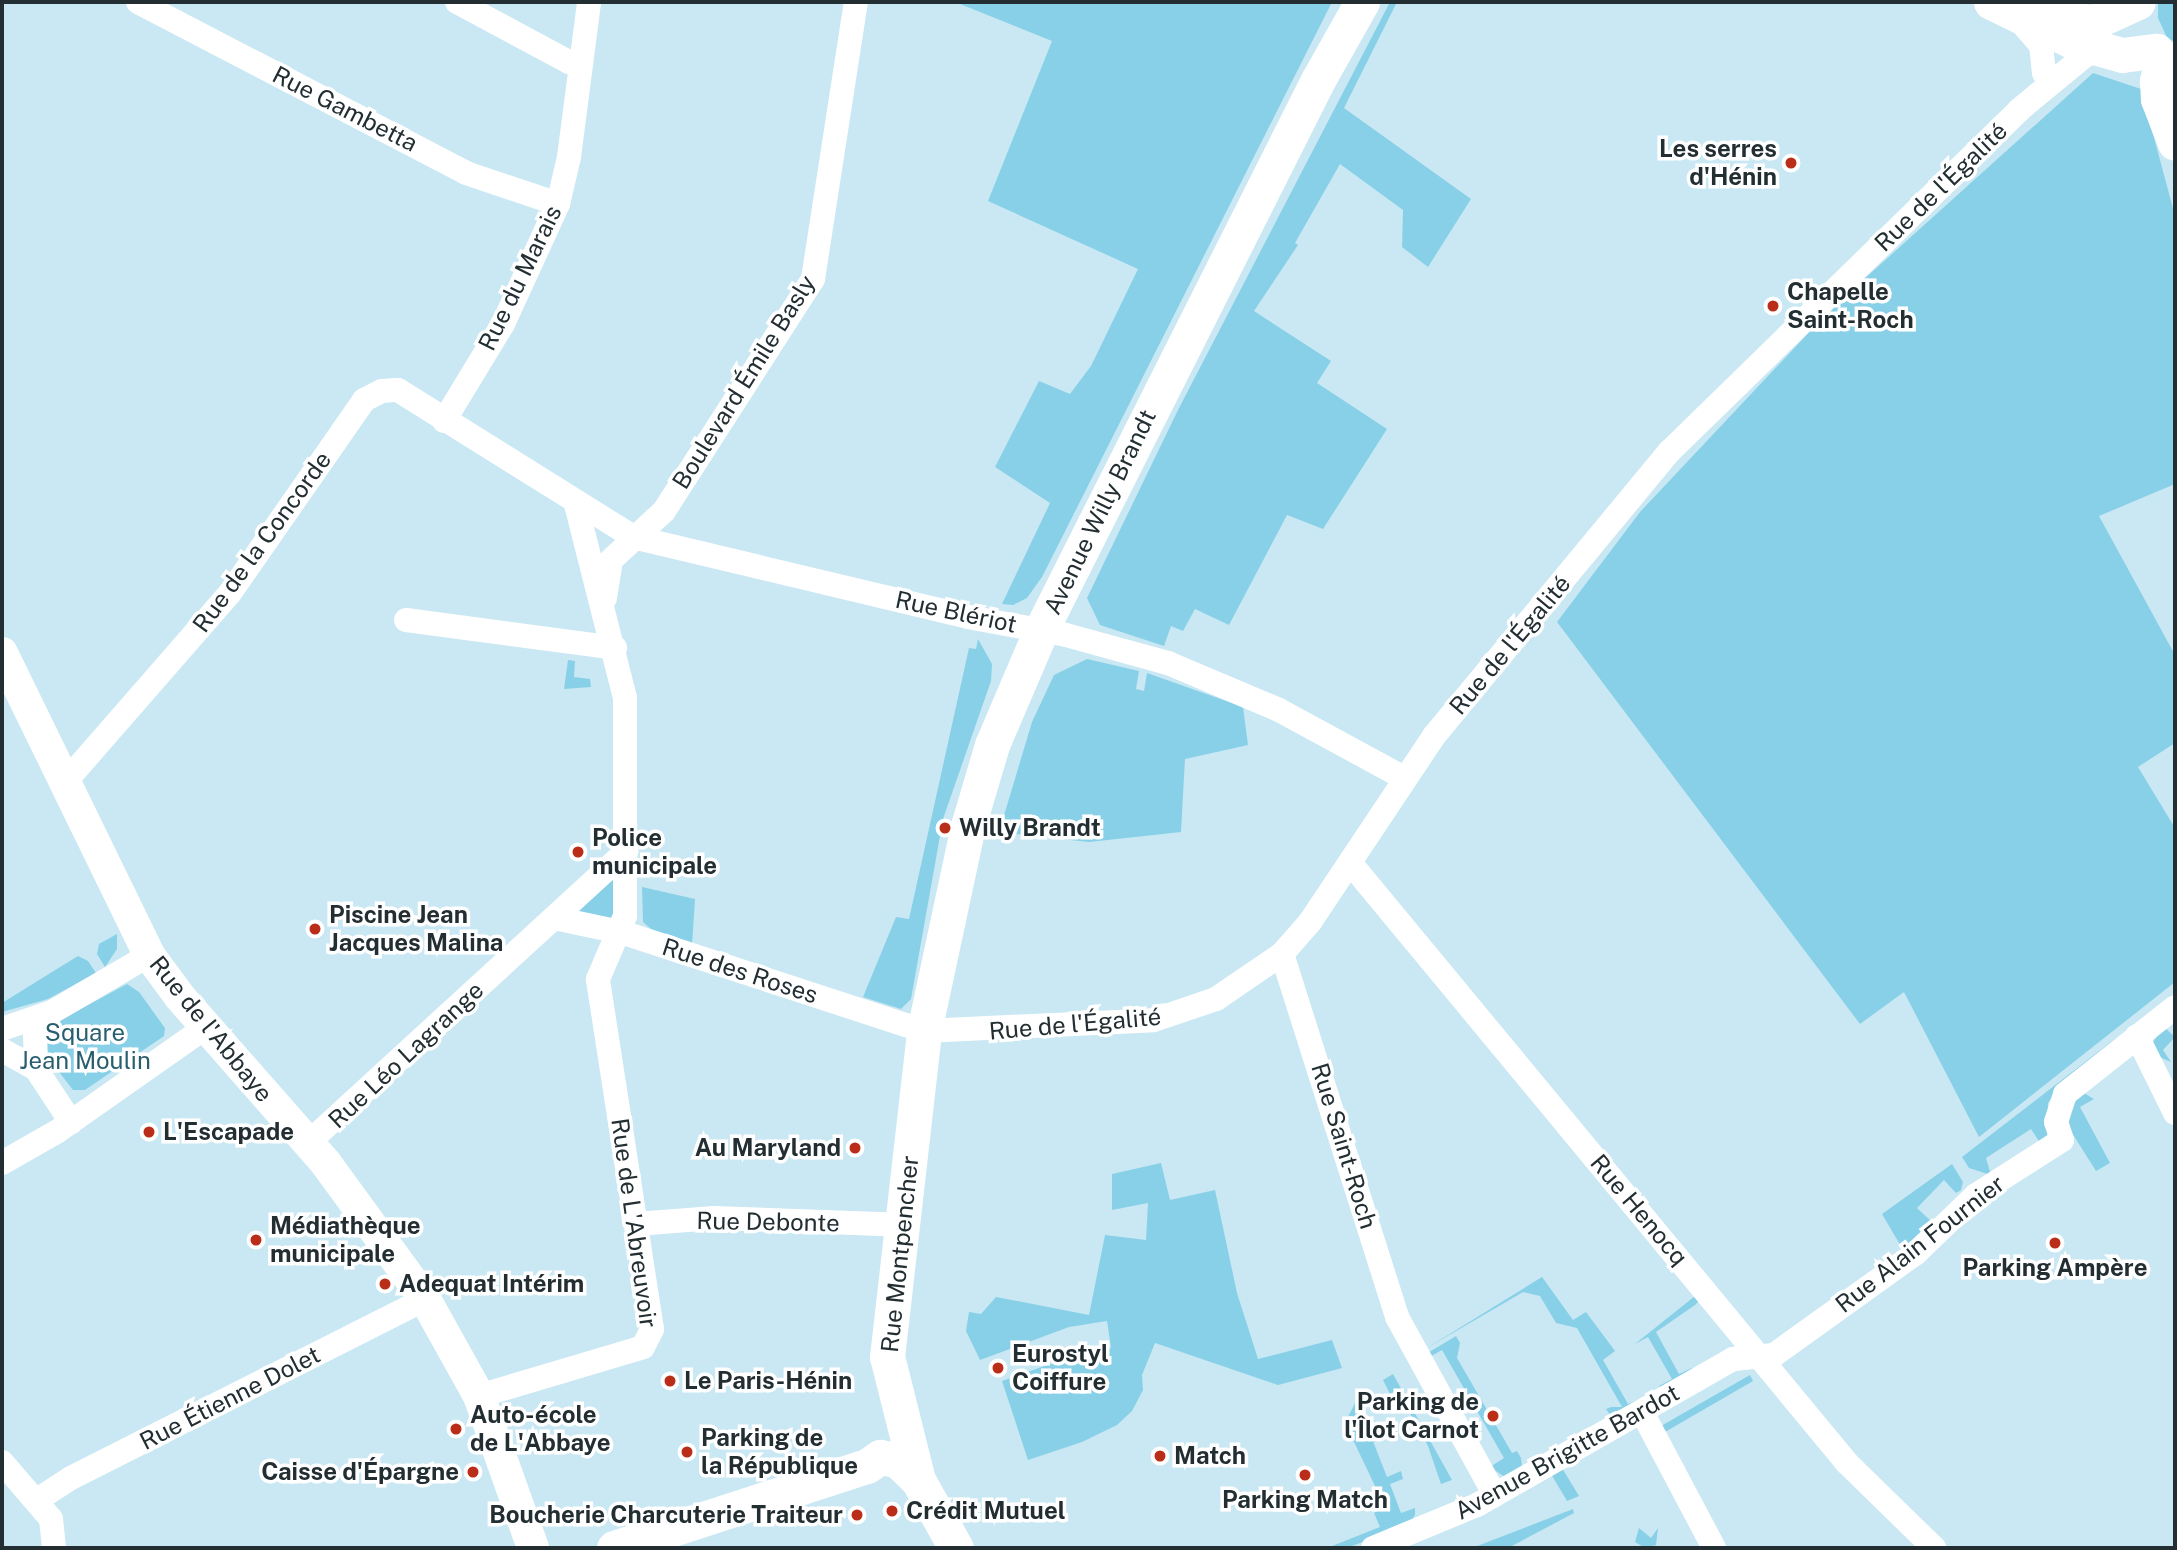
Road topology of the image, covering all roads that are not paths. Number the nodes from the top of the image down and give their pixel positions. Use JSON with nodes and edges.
{"nodes":[{"id":1,"x":138,"y":2,"type":"edge"},
{"id":2,"x":457,"y":2,"type":"edge"},
{"id":3,"x":589,"y":2,"type":"edge"},
{"id":4,"x":856,"y":2,"type":"edge"},
{"id":5,"x":2140,"y":2,"type":"edge"},
{"id":6,"x":2012,"y":5,"type":"edge"},
{"id":7,"x":1355,"y":8,"type":"edge"},
{"id":8,"x":2091,"y":38,"type":"junction"},
{"id":9,"x":2165,"y":58,"type":"edge"},
{"id":10,"x":581,"y":62,"type":"junction"},
{"id":11,"x":2040,"y":85,"type":"junction"},
{"id":12,"x":2175,"y":143,"type":"edge"},
{"id":13,"x":558,"y":204,"type":"junction"},
{"id":14,"x":444,"y":421,"type":"junction"},
{"id":15,"x":576,"y":504,"type":"junction"},
{"id":16,"x":633,"y":537,"type":"junction"},
{"id":17,"x":606,"y":613,"type":"junction"},
{"id":18,"x":406,"y":620,"type":"dead end"},
{"id":19,"x":1041,"y":630,"type":"junction"},
{"id":20,"x":615,"y":648,"type":"junction"},
{"id":21,"x":2,"y":653,"type":"edge"},
{"id":22,"x":1404,"y":778,"type":"junction"},
{"id":23,"x":66,"y":781,"type":"junction"},
{"id":24,"x":627,"y":851,"type":"junction"},
{"id":25,"x":1352,"y":865,"type":"junction"},
{"id":26,"x":554,"y":918,"type":"junction"},
{"id":27,"x":621,"y":932,"type":"junction"},
{"id":28,"x":1282,"y":954,"type":"junction"},
{"id":29,"x":149,"y":955,"type":"junction"},
{"id":30,"x":2175,"y":1007,"type":"edge"},
{"id":31,"x":51,"y":1012,"type":"junction"},
{"id":32,"x":206,"y":1027,"type":"junction"},
{"id":33,"x":2,"y":1030,"type":"edge"},
{"id":34,"x":924,"y":1031,"type":"junction"},
{"id":35,"x":2137,"y":1037,"type":"junction"},
{"id":36,"x":2,"y":1050,"type":"edge"},
{"id":37,"x":36,"y":1069,"type":"junction"},
{"id":38,"x":2175,"y":1113,"type":"edge"},
{"id":39,"x":71,"y":1122,"type":"junction"},
{"id":40,"x":308,"y":1143,"type":"junction"},
{"id":41,"x":5,"y":1167,"type":"edge"},
{"id":42,"x":636,"y":1224,"type":"junction"},
{"id":43,"x":901,"y":1225,"type":"junction"},
{"id":44,"x":425,"y":1299,"type":"junction"},
{"id":45,"x":1760,"y":1356,"type":"junction"},
{"id":46,"x":887,"y":1357,"type":"junction"},
{"id":47,"x":479,"y":1396,"type":"junction"},
{"id":48,"x":1642,"y":1412,"type":"junction"},
{"id":49,"x":2,"y":1462,"type":"edge"},
{"id":50,"x":838,"y":1473,"type":"junction"},
{"id":51,"x":918,"y":1480,"type":"junction"},
{"id":52,"x":1496,"y":1495,"type":"junction"},
{"id":53,"x":37,"y":1500,"type":"junction"},
{"id":54,"x":535,"y":1543,"type":"edge"},
{"id":55,"x":54,"y":1548,"type":"edge"},
{"id":56,"x":614,"y":1548,"type":"edge"},
{"id":57,"x":956,"y":1548,"type":"edge"},
{"id":58,"x":1373,"y":1548,"type":"edge"},
{"id":59,"x":1714,"y":1548,"type":"edge"},
{"id":60,"x":1934,"y":1548,"type":"edge"}],
"edges":[{"from":1,"to":13,"type":"street","name":"Rue Gambetta"},
{"from":2,"to":10,"type":"street"},
{"from":3,"to":10,"type":"street","name":"Rue du Marais"},
{"from":4,"to":16,"type":"street","name":"Boulevard Émile Basly"},
{"from":5,"to":8,"type":"main road"},
{"from":5,"to":9,"type":"main road"},
{"from":6,"to":8,"type":"main road"},
{"from":6,"to":11,"type":"street"},
{"from":7,"to":19,"type":"main road","name":"Avenue Willy Brandt"},
{"from":8,"to":9,"type":"main road"},
{"from":8,"to":11,"type":"street","name":"Rue de l'Égalité"},
{"from":8,"to":11,"type":"street","name":"Rue de l'Égalité"},
{"from":9,"to":12,"type":"main road"},
{"from":10,"to":13,"type":"street","name":"Rue du Marais"},
{"from":11,"to":22,"type":"street","name":"Rue de l'Égalité"},
{"from":13,"to":14,"type":"street","name":"Rue du Marais"},
{"from":14,"to":15,"type":"street","name":"Rue Blériot"},
{"from":14,"to":23,"type":"street","name":"Rue de la Concorde"},
{"from":15,"to":16,"type":"street","name":"Rue Blériot"},
{"from":15,"to":17,"type":"street"},
{"from":16,"to":17,"type":"street","name":"Boulevard Émile Basly"},
{"from":16,"to":19,"type":"street","name":"Rue Blériot"},
{"from":17,"to":20,"type":"street"},
{"from":18,"to":20,"type":"street"},
{"from":19,"to":22,"type":"street","name":"Rue Blériot"},
{"from":19,"to":34,"type":"main road","name":"Avenue Willy Brandt"},
{"from":20,"to":24,"type":"street"},
{"from":21,"to":23,"type":"street","name":"Rue de l'Abbaye"},
{"from":22,"to":25,"type":"street","name":"Rue de l'Égalité"},
{"from":23,"to":29,"type":"street","name":"Rue de l'Abbaye"},
{"from":24,"to":26,"type":"street","name":"Rue Léo Lagrange"},
{"from":24,"to":27,"type":"street"},
{"from":25,"to":28,"type":"street","name":"Rue de l'Égalité"},
{"from":25,"to":45,"type":"street","name":"Rue Henocq"},
{"from":26,"to":27,"type":"street","name":"Rue des Roses"},
{"from":26,"to":40,"type":"street","name":"Rue Léo Lagrange"},
{"from":27,"to":34,"type":"street","name":"Rue des Roses"},
{"from":27,"to":42,"type":"street","name":"Rue de L'Abreuvoir"},
{"from":28,"to":34,"type":"street","name":"Rue de l'Égalité"},
{"from":28,"to":52,"type":"street","name":"Rue Saint-Roch"},
{"from":29,"to":31,"type":"street"},
{"from":29,"to":32,"type":"street","name":"Rue de l'Abbaye"},
{"from":30,"to":35,"type":"street","name":"Rue Alain Fournier"},
{"from":31,"to":33,"type":"street"},
{"from":31,"to":37,"type":"street"},
{"from":32,"to":39,"type":"street"},
{"from":32,"to":40,"type":"street","name":"Rue de l'Abbaye"},
{"from":34,"to":43,"type":"main road","name":"Rue Montpencher"},
{"from":35,"to":38,"type":"street"},
{"from":35,"to":45,"type":"street","name":"Rue Alain Fournier"},
{"from":36,"to":37,"type":"street"},
{"from":37,"to":39,"type":"street"},
{"from":39,"to":41,"type":"street"},
{"from":40,"to":44,"type":"street","name":"Rue de l'Abbaye"},
{"from":42,"to":43,"type":"street","name":"Rue Debonte"},
{"from":42,"to":47,"type":"street","name":"Rue de L'Abreuvoir"},
{"from":43,"to":46,"type":"main road","name":"Rue Montpencher"},
{"from":44,"to":47,"type":"street","name":"Rue de l'Abbaye"},
{"from":44,"to":53,"type":"street","name":"Rue Étienne Dolet"},
{"from":45,"to":48,"type":"street","name":"Avenue Brigitte Bardot"},
{"from":45,"to":60,"type":"street","name":"Rue Henocq"},
{"from":46,"to":50,"type":"main road"},
{"from":46,"to":51,"type":"main road","name":"Rue Montpencher"},
{"from":47,"to":54,"type":"street","name":"Rue de l'Abbaye"},
{"from":48,"to":52,"type":"street","name":"Avenue Brigitte Bardot"},
{"from":48,"to":59,"type":"street"},
{"from":49,"to":53,"type":"street"},
{"from":50,"to":51,"type":"main road"},
{"from":50,"to":56,"type":"main road"},
{"from":51,"to":57,"type":"main road","name":"Rue Montpencher"},
{"from":52,"to":58,"type":"street","name":"Avenue Brigitte Bardot"},
{"from":53,"to":55,"type":"street"}]}
